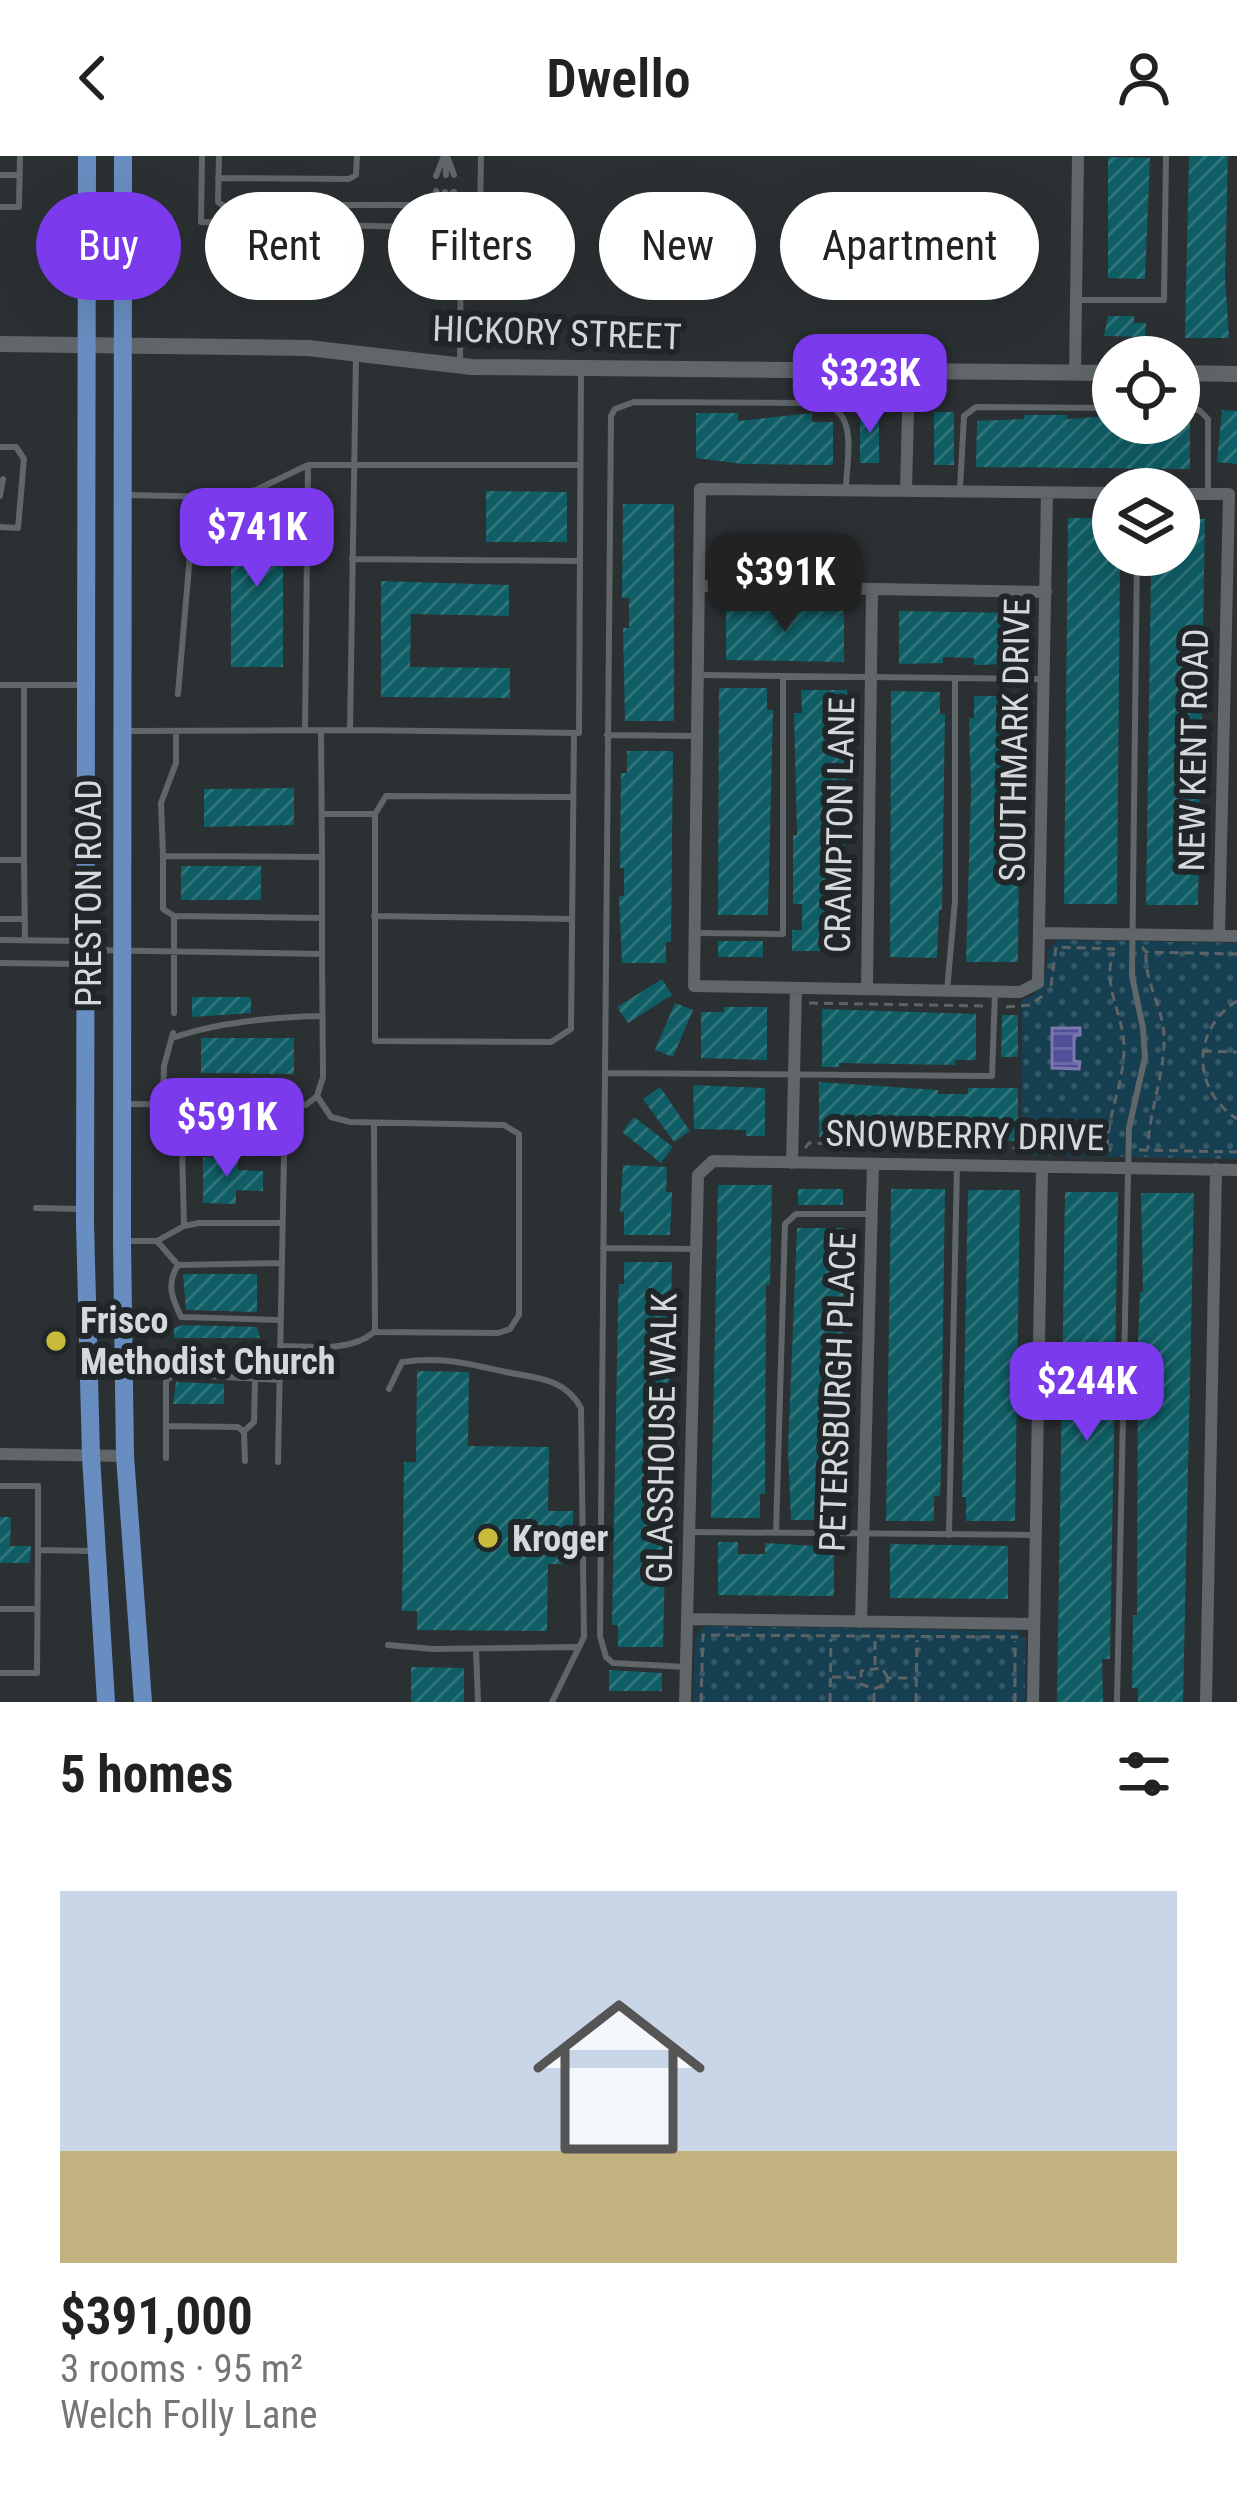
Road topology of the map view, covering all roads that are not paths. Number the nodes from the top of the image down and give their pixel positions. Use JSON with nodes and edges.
{"nodes":[{"id":1,"x":20,"y":156,"type":"edge"},
{"id":2,"x":87,"y":156,"type":"edge"},
{"id":3,"x":123,"y":156,"type":"edge"},
{"id":4,"x":202,"y":156,"type":"edge"},
{"id":5,"x":219,"y":156,"type":"edge"},
{"id":6,"x":357,"y":156,"type":"edge"},
{"id":7,"x":446,"y":156,"type":"edge"},
{"id":8,"x":481,"y":156,"type":"edge"},
{"id":9,"x":1078,"y":156,"type":"edge"},
{"id":10,"x":1166,"y":156,"type":"edge"},
{"id":11,"x":0,"y":175,"type":"edge"},
{"id":12,"x":20,"y":175,"type":"junction"},
{"id":13,"x":445,"y":175,"type":"dead end"},
{"id":14,"x":218,"y":178,"type":"junction"},
{"id":15,"x":218,"y":192,"type":"edge"},
{"id":16,"x":480,"y":192,"type":"edge"},
{"id":17,"x":442,"y":201,"type":"joint"},
{"id":18,"x":0,"y":207,"type":"edge"},
{"id":19,"x":388,"y":226,"type":"edge"},
{"id":20,"x":460,"y":300,"type":"edge"},
{"id":21,"x":1076,"y":300,"type":"junction"},
{"id":22,"x":0,"y":344,"type":"edge"},
{"id":23,"x":86,"y":345,"type":"junction"},
{"id":24,"x":121,"y":346,"type":"junction"},
{"id":25,"x":356,"y":354,"type":"junction"},
{"id":26,"x":460,"y":366,"type":"junction"},
{"id":27,"x":581,"y":368,"type":"junction"},
{"id":28,"x":909,"y":371,"type":"junction"},
{"id":29,"x":1075,"y":373,"type":"junction"},
{"id":30,"x":1092,"y":373,"type":"edge"},
{"id":31,"x":1200,"y":374,"type":"edge"},
{"id":32,"x":1237,"y":374,"type":"edge"},
{"id":33,"x":1092,"y":408,"type":"edge"},
{"id":34,"x":1200,"y":412,"type":"edge"},
{"id":35,"x":2,"y":447,"type":"edge"},
{"id":36,"x":4,"y":459,"type":"dead end"},
{"id":37,"x":354,"y":462,"type":"junction"},
{"id":38,"x":308,"y":465,"type":"junction"},
{"id":39,"x":580,"y":465,"type":"junction"},
{"id":40,"x":3,"y":479,"type":"dead end"},
{"id":41,"x":846,"y":491,"type":"junction"},
{"id":42,"x":906,"y":491,"type":"junction"},
{"id":43,"x":960,"y":492,"type":"junction"},
{"id":44,"x":1047,"y":493,"type":"junction"},
{"id":45,"x":1092,"y":493,"type":"edge"},
{"id":46,"x":1200,"y":494,"type":"edge"},
{"id":47,"x":1208,"y":494,"type":"junction"},
{"id":48,"x":122,"y":495,"type":"junction"},
{"id":49,"x":0,"y":496,"type":"edge"},
{"id":50,"x":195,"y":496,"type":"junction"},
{"id":51,"x":0,"y":527,"type":"edge"},
{"id":52,"x":352,"y":559,"type":"junction"},
{"id":53,"x":580,"y":561,"type":"junction"},
{"id":54,"x":1137,"y":576,"type":"edge"},
{"id":55,"x":698,"y":586,"type":"junction"},
{"id":56,"x":872,"y":589,"type":"junction"},
{"id":57,"x":1046,"y":592,"type":"junction"},
{"id":58,"x":698,"y":675,"type":"junction"},
{"id":59,"x":783,"y":676,"type":"junction"},
{"id":60,"x":871,"y":677,"type":"junction"},
{"id":61,"x":955,"y":678,"type":"junction"},
{"id":62,"x":1045,"y":679,"type":"junction"},
{"id":63,"x":0,"y":685,"type":"edge"},
{"id":64,"x":84,"y":685,"type":"junction"},
{"id":65,"x":24,"y":686,"type":"junction"},
{"id":66,"x":178,"y":694,"type":"dead end"},
{"id":67,"x":176,"y":730,"type":"junction"},
{"id":68,"x":305,"y":730,"type":"junction"},
{"id":69,"x":321,"y":730,"type":"junction"},
{"id":70,"x":350,"y":730,"type":"junction"},
{"id":71,"x":121,"y":731,"type":"junction"},
{"id":72,"x":574,"y":733,"type":"junction"},
{"id":73,"x":608,"y":735,"type":"junction"},
{"id":74,"x":697,"y":736,"type":"junction"},
{"id":75,"x":572,"y":796,"type":"junction"},
{"id":76,"x":322,"y":814,"type":"junction"},
{"id":77,"x":375,"y":814,"type":"junction"},
{"id":78,"x":163,"y":856,"type":"junction"},
{"id":79,"x":322,"y":856,"type":"junction"},
{"id":80,"x":0,"y":860,"type":"edge"},
{"id":81,"x":24,"y":860,"type":"junction"},
{"id":82,"x":174,"y":916,"type":"junction"},
{"id":83,"x":374,"y":916,"type":"junction"},
{"id":84,"x":322,"y":917,"type":"junction"},
{"id":85,"x":0,"y":919,"type":"edge"},
{"id":86,"x":25,"y":919,"type":"junction"},
{"id":87,"x":571,"y":919,"type":"junction"},
{"id":88,"x":1042,"y":932,"type":"junction"},
{"id":89,"x":694,"y":933,"type":"junction"},
{"id":90,"x":1131,"y":934,"type":"junction"},
{"id":91,"x":1219,"y":935,"type":"junction"},
{"id":92,"x":1237,"y":936,"type":"edge"},
{"id":93,"x":0,"y":940,"type":"edge"},
{"id":94,"x":25,"y":940,"type":"junction"},
{"id":95,"x":121,"y":950,"type":"junction"},
{"id":96,"x":174,"y":950,"type":"junction"},
{"id":97,"x":84,"y":952,"type":"junction"},
{"id":98,"x":322,"y":954,"type":"junction"},
{"id":99,"x":0,"y":963,"type":"edge"},
{"id":100,"x":796,"y":988,"type":"junction"},
{"id":101,"x":867,"y":989,"type":"junction"},
{"id":102,"x":947,"y":991,"type":"junction"},
{"id":103,"x":995,"y":992,"type":"junction"},
{"id":104,"x":174,"y":1013,"type":"dead end"},
{"id":105,"x":322,"y":1016,"type":"junction"},
{"id":106,"x":605,"y":1072,"type":"junction"},
{"id":107,"x":794,"y":1074,"type":"junction"},
{"id":108,"x":317,"y":1096,"type":"junction"},
{"id":109,"x":122,"y":1103,"type":"junction"},
{"id":110,"x":163,"y":1104,"type":"junction"},
{"id":111,"x":181,"y":1104,"type":"junction"},
{"id":112,"x":236,"y":1105,"type":"junction"},
{"id":113,"x":285,"y":1105,"type":"junction"},
{"id":114,"x":374,"y":1125,"type":"junction"},
{"id":115,"x":182,"y":1133,"type":"junction"},
{"id":116,"x":792,"y":1163,"type":"junction"},
{"id":117,"x":873,"y":1164,"type":"junction"},
{"id":118,"x":957,"y":1166,"type":"junction"},
{"id":119,"x":1042,"y":1167,"type":"junction"},
{"id":120,"x":1129,"y":1168,"type":"junction"},
{"id":121,"x":1216,"y":1169,"type":"junction"},
{"id":122,"x":1237,"y":1170,"type":"edge"},
{"id":123,"x":698,"y":1175,"type":"joint"},
{"id":124,"x":36,"y":1208,"type":"dead end"},
{"id":125,"x":85,"y":1209,"type":"junction"},
{"id":126,"x":872,"y":1214,"type":"junction"},
{"id":127,"x":281,"y":1223,"type":"junction"},
{"id":128,"x":184,"y":1226,"type":"junction"},
{"id":129,"x":122,"y":1241,"type":"junction"},
{"id":130,"x":157,"y":1241,"type":"junction"},
{"id":131,"x":603,"y":1248,"type":"junction"},
{"id":132,"x":696,"y":1250,"type":"junction"},
{"id":133,"x":280,"y":1263,"type":"junction"},
{"id":134,"x":178,"y":1265,"type":"junction"},
{"id":135,"x":280,"y":1320,"type":"junction"},
{"id":136,"x":375,"y":1332,"type":"junction"},
{"id":137,"x":280,"y":1346,"type":"junction"},
{"id":138,"x":255,"y":1379,"type":"junction"},
{"id":139,"x":280,"y":1381,"type":"junction"},
{"id":140,"x":389,"y":1389,"type":"dead end"},
{"id":141,"x":166,"y":1426,"type":"junction"},
{"id":142,"x":244,"y":1432,"type":"junction"},
{"id":143,"x":0,"y":1454,"type":"edge"},
{"id":144,"x":91,"y":1456,"type":"junction"},
{"id":145,"x":125,"y":1456,"type":"junction"},
{"id":146,"x":166,"y":1458,"type":"dead end"},
{"id":147,"x":244,"y":1461,"type":"dead end"},
{"id":148,"x":278,"y":1462,"type":"dead end"},
{"id":149,"x":0,"y":1486,"type":"edge"},
{"id":150,"x":689,"y":1532,"type":"junction"},
{"id":151,"x":776,"y":1533,"type":"junction"},
{"id":152,"x":863,"y":1534,"type":"junction"},
{"id":153,"x":950,"y":1534,"type":"junction"},
{"id":154,"x":1036,"y":1535,"type":"junction"},
{"id":155,"x":38,"y":1550,"type":"junction"},
{"id":156,"x":96,"y":1550,"type":"junction"},
{"id":157,"x":0,"y":1609,"type":"edge"},
{"id":158,"x":37,"y":1609,"type":"junction"},
{"id":159,"x":687,"y":1619,"type":"junction"},
{"id":160,"x":868,"y":1622,"type":"junction"},
{"id":161,"x":1034,"y":1624,"type":"junction"},
{"id":162,"x":388,"y":1645,"type":"dead end"},
{"id":163,"x":576,"y":1647,"type":"junction"},
{"id":164,"x":476,"y":1649,"type":"junction"},
{"id":165,"x":686,"y":1666,"type":"junction"},
{"id":166,"x":0,"y":1673,"type":"edge"},
{"id":167,"x":106,"y":1702,"type":"edge"},
{"id":168,"x":143,"y":1702,"type":"edge"},
{"id":169,"x":478,"y":1702,"type":"edge"},
{"id":170,"x":552,"y":1702,"type":"edge"},
{"id":171,"x":685,"y":1702,"type":"edge"},
{"id":172,"x":1033,"y":1702,"type":"edge"},
{"id":173,"x":1117,"y":1702,"type":"edge"},
{"id":174,"x":1206,"y":1702,"type":"edge"}],
"edges":[{"from":1,"to":12,"type":"lane"},
{"from":2,"to":23,"type":"main road","name":"PRESTON ROAD"},
{"from":3,"to":24,"type":"main road","name":"PRESTON ROAD"},
{"from":4,"to":19,"type":"lane"},
{"from":5,"to":14,"type":"lane"},
{"from":6,"to":14,"type":"lane"},
{"from":7,"to":13,"type":"lane"},
{"from":8,"to":16,"type":"lane"},
{"from":9,"to":21,"type":"street"},
{"from":10,"to":21,"type":"lane"},
{"from":11,"to":12,"type":"lane"},
{"from":12,"to":18,"type":"lane"},
{"from":14,"to":15,"type":"lane"},
{"from":17,"to":17,"type":"lane"},
{"from":20,"to":26,"type":"lane"},
{"from":21,"to":29,"type":"street"},
{"from":22,"to":23,"type":"street","name":"HICKORY STREET"},
{"from":23,"to":24,"type":"street","name":"HICKORY STREET"},
{"from":23,"to":64,"type":"main road","name":"PRESTON ROAD"},
{"from":24,"to":25,"type":"street","name":"HICKORY STREET"},
{"from":24,"to":48,"type":"main road","name":"PRESTON ROAD"},
{"from":25,"to":26,"type":"street","name":"HICKORY STREET"},
{"from":25,"to":37,"type":"lane"},
{"from":26,"to":27,"type":"street","name":"HICKORY STREET"},
{"from":27,"to":28,"type":"street","name":"HICKORY STREET"},
{"from":27,"to":39,"type":"lane"},
{"from":28,"to":29,"type":"street","name":"HICKORY STREET"},
{"from":28,"to":42,"type":"street"},
{"from":29,"to":30,"type":"street","name":"HICKORY STREET"},
{"from":31,"to":32,"type":"street"},
{"from":33,"to":43,"type":"lane"},
{"from":34,"to":47,"type":"lane"},
{"from":35,"to":36,"type":"lane"},
{"from":35,"to":51,"type":"lane"},
{"from":37,"to":38,"type":"lane"},
{"from":37,"to":39,"type":"lane"},
{"from":37,"to":52,"type":"lane"},
{"from":38,"to":50,"type":"lane"},
{"from":38,"to":68,"type":"lane"},
{"from":39,"to":53,"type":"lane"},
{"from":40,"to":49,"type":"lane"},
{"from":41,"to":42,"type":"street"},
{"from":41,"to":55,"type":"street"},
{"from":41,"to":73,"type":"lane"},
{"from":42,"to":43,"type":"street"},
{"from":43,"to":44,"type":"street"},
{"from":44,"to":45,"type":"street"},
{"from":44,"to":57,"type":"street","name":"SOUTHMARK DRIVE"},
{"from":46,"to":47,"type":"street"},
{"from":47,"to":91,"type":"street","name":"NEW KENT ROAD"},
{"from":48,"to":50,"type":"lane"},
{"from":48,"to":71,"type":"main road","name":"PRESTON ROAD"},
{"from":50,"to":66,"type":"lane"},
{"from":52,"to":53,"type":"lane"},
{"from":52,"to":70,"type":"lane"},
{"from":53,"to":72,"type":"lane"},
{"from":54,"to":90,"type":"lane"},
{"from":55,"to":56,"type":"street"},
{"from":55,"to":58,"type":"street"},
{"from":56,"to":57,"type":"street"},
{"from":56,"to":60,"type":"street","name":"CRAMPTON LANE"},
{"from":57,"to":62,"type":"street","name":"SOUTHMARK DRIVE"},
{"from":58,"to":59,"type":"lane"},
{"from":58,"to":74,"type":"street"},
{"from":59,"to":60,"type":"lane"},
{"from":59,"to":89,"type":"lane"},
{"from":60,"to":61,"type":"lane"},
{"from":60,"to":101,"type":"street","name":"CRAMPTON LANE"},
{"from":61,"to":62,"type":"lane"},
{"from":61,"to":102,"type":"lane"},
{"from":62,"to":88,"type":"street","name":"SOUTHMARK DRIVE"},
{"from":63,"to":65,"type":"lane"},
{"from":64,"to":65,"type":"lane"},
{"from":64,"to":97,"type":"main road","name":"PRESTON ROAD"},
{"from":65,"to":81,"type":"lane"},
{"from":67,"to":68,"type":"lane"},
{"from":67,"to":71,"type":"lane"},
{"from":67,"to":78,"type":"lane"},
{"from":68,"to":69,"type":"lane"},
{"from":69,"to":70,"type":"lane"},
{"from":69,"to":76,"type":"lane"},
{"from":70,"to":72,"type":"lane"},
{"from":71,"to":95,"type":"main road","name":"PRESTON ROAD"},
{"from":72,"to":75,"type":"lane"},
{"from":73,"to":74,"type":"lane"},
{"from":73,"to":106,"type":"lane"},
{"from":74,"to":89,"type":"street"},
{"from":75,"to":77,"type":"lane"},
{"from":75,"to":87,"type":"lane"},
{"from":76,"to":77,"type":"lane"},
{"from":76,"to":79,"type":"lane"},
{"from":77,"to":83,"type":"lane"},
{"from":78,"to":79,"type":"lane"},
{"from":78,"to":82,"type":"lane"},
{"from":79,"to":84,"type":"lane"},
{"from":80,"to":81,"type":"lane"},
{"from":81,"to":86,"type":"lane"},
{"from":82,"to":84,"type":"lane"},
{"from":82,"to":96,"type":"lane"},
{"from":83,"to":87,"type":"lane"},
{"from":83,"to":87,"type":"lane"},
{"from":84,"to":98,"type":"lane"},
{"from":85,"to":86,"type":"lane"},
{"from":86,"to":94,"type":"lane"},
{"from":88,"to":90,"type":"street"},
{"from":88,"to":103,"type":"street","name":"SOUTHMARK DRIVE"},
{"from":89,"to":100,"type":"street"},
{"from":90,"to":91,"type":"street"},
{"from":90,"to":120,"type":"lane"},
{"from":91,"to":92,"type":"street"},
{"from":93,"to":94,"type":"lane"},
{"from":94,"to":97,"type":"lane"},
{"from":95,"to":96,"type":"lane"},
{"from":95,"to":97,"type":"lane"},
{"from":95,"to":109,"type":"main road","name":"PRESTON ROAD"},
{"from":96,"to":98,"type":"lane"},
{"from":96,"to":104,"type":"lane"},
{"from":97,"to":99,"type":"lane"},
{"from":97,"to":125,"type":"main road","name":"PRESTON ROAD"},
{"from":98,"to":105,"type":"lane"},
{"from":100,"to":101,"type":"street"},
{"from":100,"to":107,"type":"street"},
{"from":101,"to":102,"type":"street"},
{"from":102,"to":103,"type":"street"},
{"from":103,"to":107,"type":"lane"},
{"from":105,"to":108,"type":"lane"},
{"from":105,"to":110,"type":"lane"},
{"from":106,"to":107,"type":"lane"},
{"from":106,"to":131,"type":"lane"},
{"from":107,"to":116,"type":"street"},
{"from":108,"to":113,"type":"lane"},
{"from":108,"to":114,"type":"lane"},
{"from":109,"to":110,"type":"lane"},
{"from":109,"to":129,"type":"main road","name":"PRESTON ROAD"},
{"from":110,"to":111,"type":"lane"},
{"from":111,"to":112,"type":"lane"},
{"from":111,"to":115,"type":"lane"},
{"from":112,"to":113,"type":"lane"},
{"from":112,"to":115,"type":"lane"},
{"from":113,"to":127,"type":"lane"},
{"from":114,"to":136,"type":"lane"},
{"from":114,"to":136,"type":"lane"},
{"from":115,"to":128,"type":"lane"},
{"from":116,"to":117,"type":"street","name":"SNOWBERRY DRIVE"},
{"from":116,"to":123,"type":"street","name":"SNOWBERRY DRIVE"},
{"from":117,"to":118,"type":"street","name":"SNOWBERRY DRIVE"},
{"from":117,"to":126,"type":"street","name":"PETERSBURGH PLACE"},
{"from":118,"to":119,"type":"street","name":"SNOWBERRY DRIVE"},
{"from":118,"to":153,"type":"lane"},
{"from":119,"to":120,"type":"street","name":"SNOWBERRY DRIVE"},
{"from":119,"to":154,"type":"street"},
{"from":120,"to":121,"type":"street","name":"SNOWBERRY DRIVE"},
{"from":120,"to":173,"type":"lane"},
{"from":121,"to":122,"type":"street","name":"SNOWBERRY DRIVE"},
{"from":121,"to":174,"type":"street"},
{"from":123,"to":132,"type":"street","name":"GLASSHOUSE WALK"},
{"from":124,"to":125,"type":"lane"},
{"from":125,"to":144,"type":"main road","name":"PRESTON ROAD"},
{"from":126,"to":151,"type":"lane"},
{"from":126,"to":152,"type":"street","name":"PETERSBURGH PLACE"},
{"from":127,"to":128,"type":"lane"},
{"from":127,"to":133,"type":"lane"},
{"from":128,"to":130,"type":"lane"},
{"from":129,"to":130,"type":"lane"},
{"from":129,"to":145,"type":"main road","name":"PRESTON ROAD"},
{"from":130,"to":134,"type":"lane"},
{"from":131,"to":132,"type":"lane"},
{"from":131,"to":165,"type":"lane"},
{"from":132,"to":150,"type":"street","name":"GLASSHOUSE WALK"},
{"from":133,"to":134,"type":"lane"},
{"from":133,"to":135,"type":"lane"},
{"from":134,"to":135,"type":"lane"},
{"from":135,"to":137,"type":"lane"},
{"from":136,"to":137,"type":"lane"},
{"from":137,"to":139,"type":"lane"},
{"from":138,"to":139,"type":"lane"},
{"from":138,"to":141,"type":"lane"},
{"from":138,"to":142,"type":"lane"},
{"from":139,"to":148,"type":"lane"},
{"from":140,"to":163,"type":"lane"},
{"from":141,"to":142,"type":"lane"},
{"from":141,"to":146,"type":"lane"},
{"from":142,"to":147,"type":"lane"},
{"from":143,"to":144,"type":"street"},
{"from":144,"to":145,"type":"street"},
{"from":144,"to":156,"type":"main road","name":"PRESTON ROAD"},
{"from":145,"to":168,"type":"main road","name":"PRESTON ROAD"},
{"from":149,"to":155,"type":"lane"},
{"from":150,"to":151,"type":"lane"},
{"from":150,"to":159,"type":"street","name":"GLASSHOUSE WALK"},
{"from":151,"to":152,"type":"lane"},
{"from":152,"to":153,"type":"lane"},
{"from":152,"to":160,"type":"street","name":"PETERSBURGH PLACE"},
{"from":153,"to":154,"type":"lane"},
{"from":154,"to":161,"type":"street"},
{"from":155,"to":156,"type":"lane"},
{"from":155,"to":158,"type":"lane"},
{"from":156,"to":167,"type":"main road","name":"PRESTON ROAD"},
{"from":157,"to":158,"type":"lane"},
{"from":158,"to":166,"type":"lane"},
{"from":159,"to":160,"type":"street"},
{"from":159,"to":165,"type":"street","name":"GLASSHOUSE WALK"},
{"from":160,"to":161,"type":"street"},
{"from":161,"to":172,"type":"street"},
{"from":162,"to":164,"type":"lane"},
{"from":163,"to":164,"type":"lane"},
{"from":163,"to":170,"type":"lane"},
{"from":164,"to":169,"type":"lane"},
{"from":165,"to":171,"type":"street","name":"GLASSHOUSE WALK"}]}
